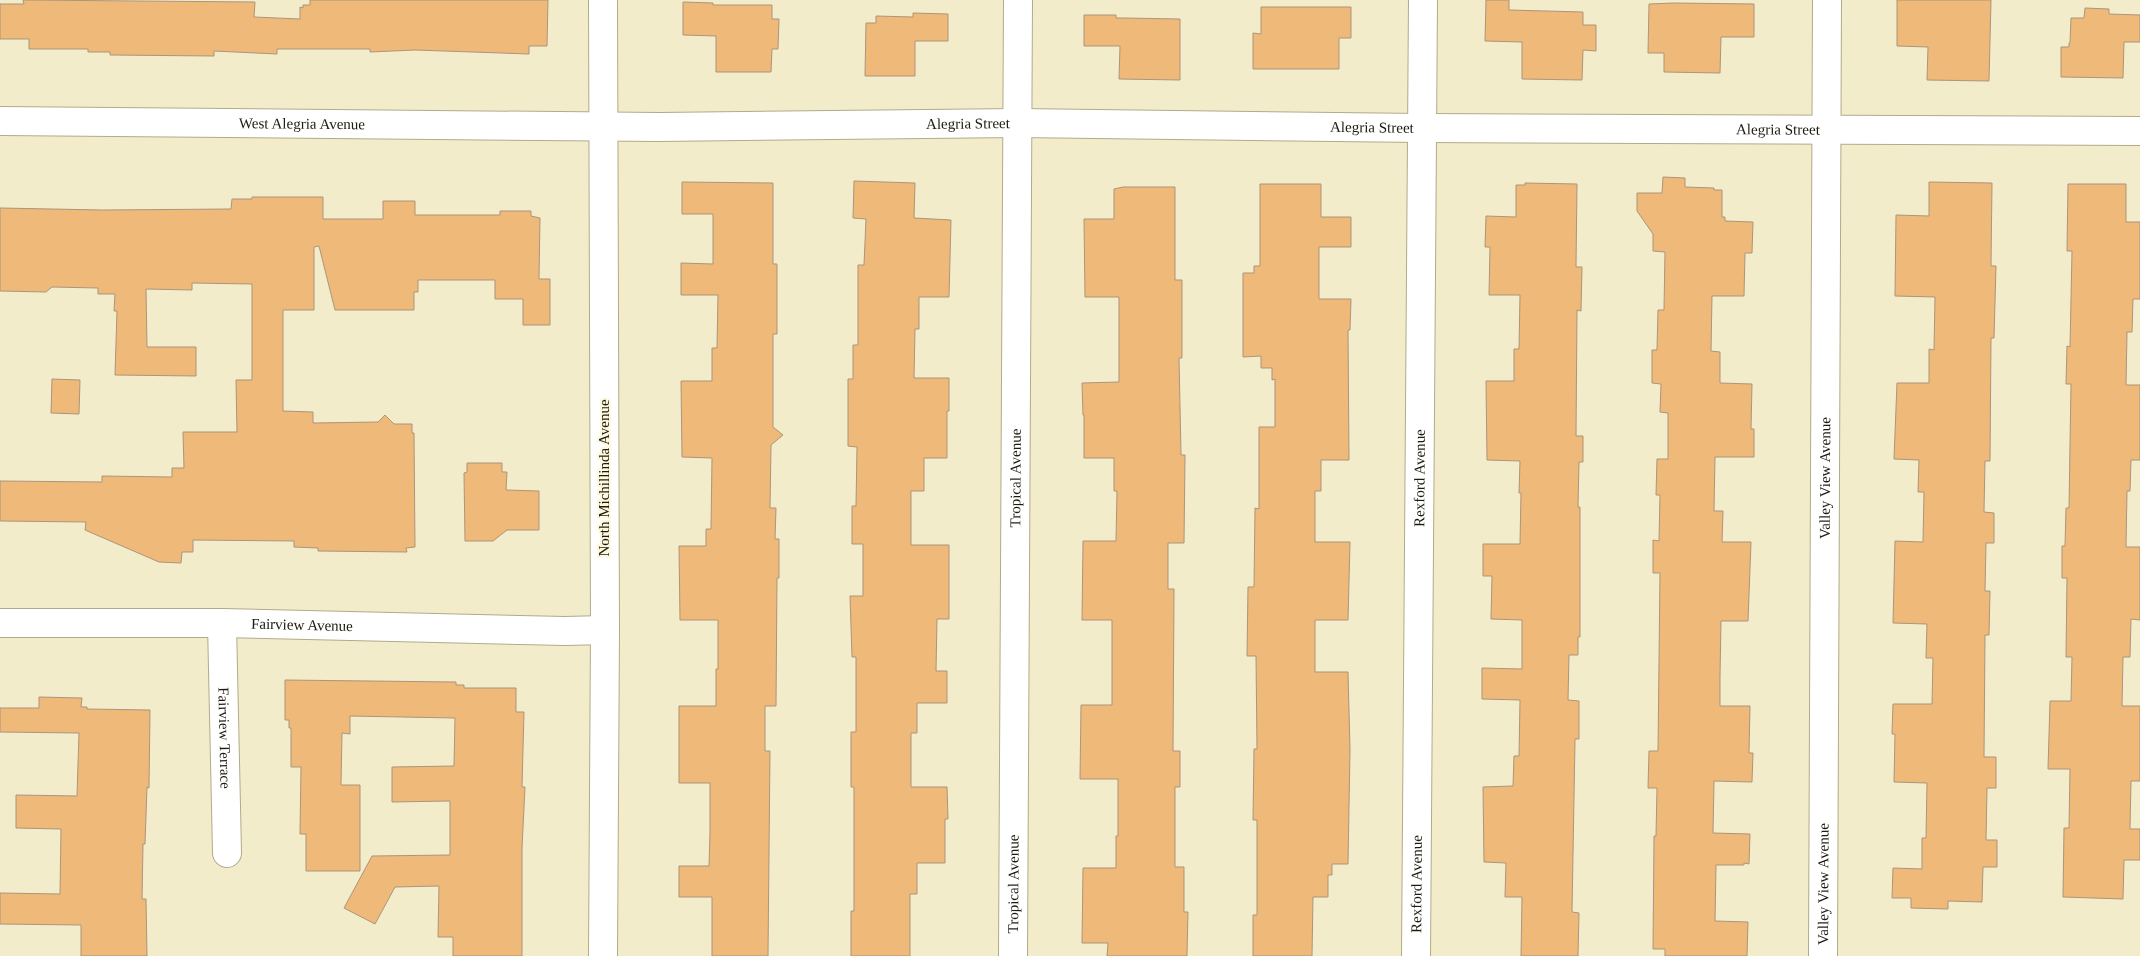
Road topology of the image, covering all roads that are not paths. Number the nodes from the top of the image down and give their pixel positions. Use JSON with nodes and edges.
{"nodes":[{"id":1,"x":603,"y":0,"type":"edge"},
{"id":2,"x":1018,"y":0,"type":"edge"},
{"id":3,"x":1423,"y":0,"type":"edge"},
{"id":4,"x":1827,"y":0,"type":"edge"},
{"id":5,"x":0,"y":121,"type":"edge"},
{"id":6,"x":1018,"y":123,"type":"junction"},
{"id":7,"x":604,"y":126,"type":"junction"},
{"id":8,"x":1421,"y":128,"type":"junction"},
{"id":9,"x":1826,"y":130,"type":"junction"},
{"id":10,"x":2140,"y":131,"type":"edge"},
{"id":11,"x":0,"y":623,"type":"edge"},
{"id":12,"x":222,"y":623,"type":"junction"},
{"id":13,"x":604,"y":630,"type":"junction"},
{"id":14,"x":227,"y":853,"type":"dead end"},
{"id":15,"x":603,"y":956,"type":"edge"},
{"id":16,"x":1014,"y":956,"type":"edge"},
{"id":17,"x":1416,"y":956,"type":"edge"},
{"id":18,"x":1823,"y":956,"type":"edge"}],
"edges":[{"from":1,"to":7,"type":"street","name":"North Michillinda Avenue"},
{"from":2,"to":6,"type":"street","name":"Tropical Avenue"},
{"from":3,"to":8,"type":"street","name":"Rexford Avenue"},
{"from":4,"to":9,"type":"street","name":"Valley View Avenue"},
{"from":5,"to":7,"type":"street","name":"West Alegria Avenue"},
{"from":6,"to":7,"type":"street","name":"Alegria Street"},
{"from":6,"to":8,"type":"street","name":"Alegria Street"},
{"from":6,"to":16,"type":"street","name":"Tropical Avenue"},
{"from":7,"to":13,"type":"street","name":"North Michillinda Avenue"},
{"from":8,"to":9,"type":"street","name":"Alegria Street"},
{"from":8,"to":17,"type":"street","name":"Rexford Avenue"},
{"from":9,"to":10,"type":"street","name":"Alegria Street"},
{"from":9,"to":18,"type":"street","name":"Valley View Avenue"},
{"from":11,"to":12,"type":"street","name":"Fairview Avenue"},
{"from":12,"to":13,"type":"street","name":"Fairview Avenue"},
{"from":12,"to":14,"type":"street","name":"Fairview Terrace"},
{"from":13,"to":15,"type":"street","name":"North Michillinda Avenue"}]}
